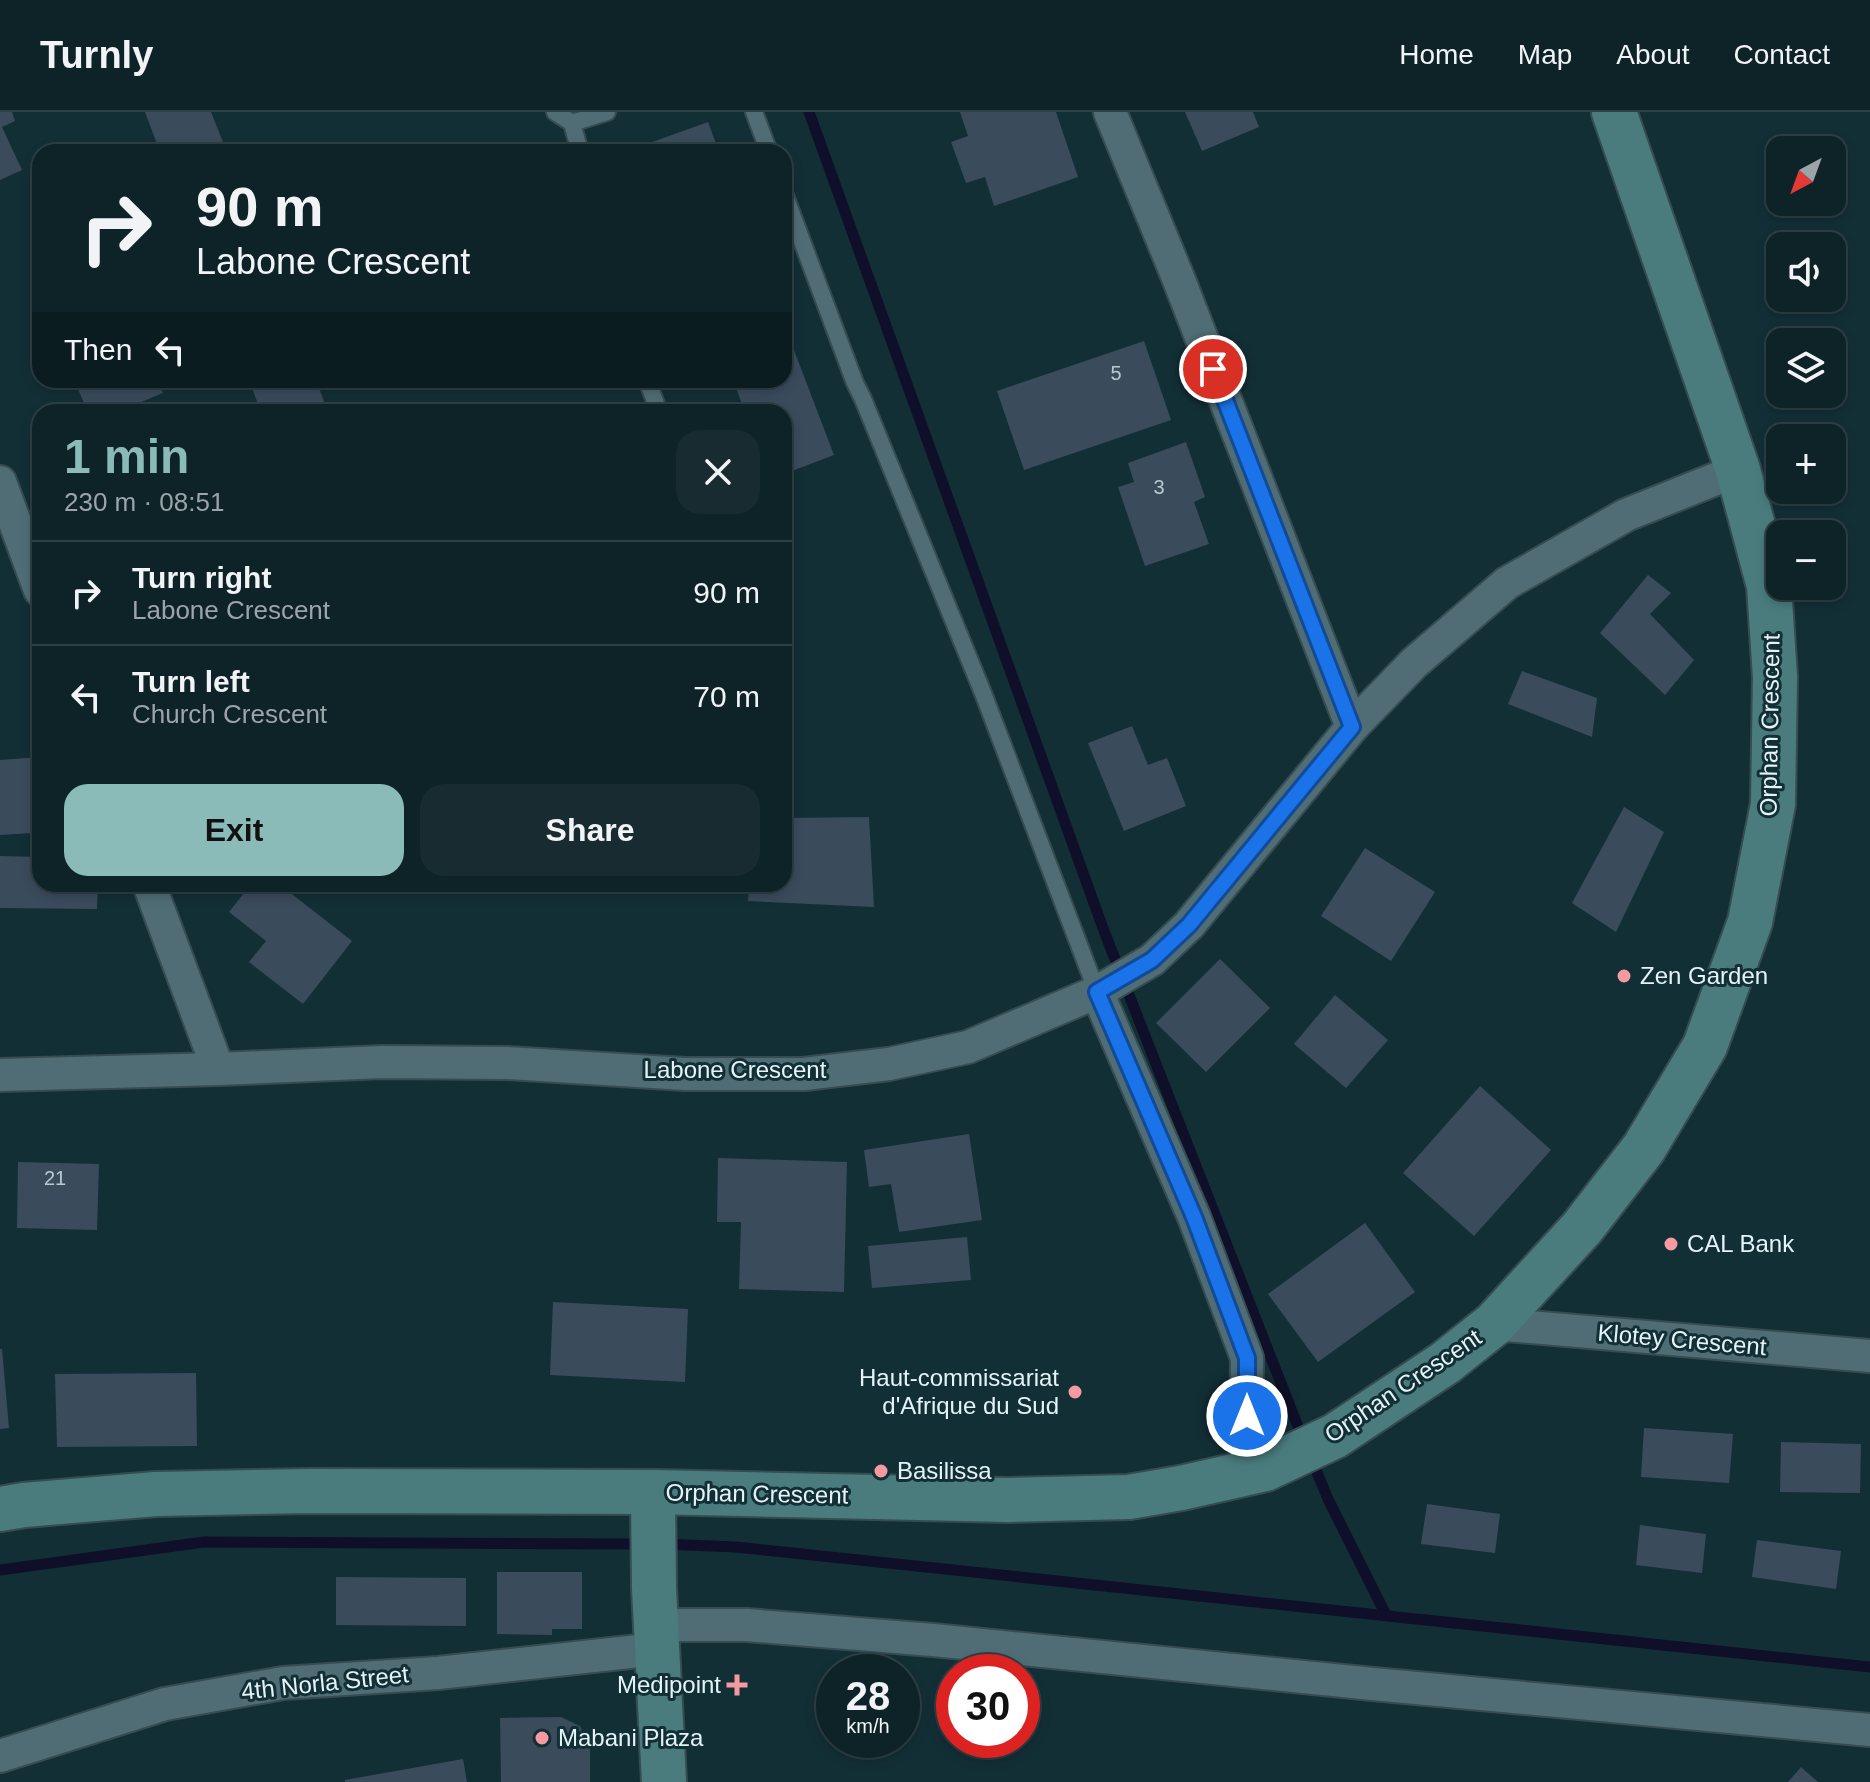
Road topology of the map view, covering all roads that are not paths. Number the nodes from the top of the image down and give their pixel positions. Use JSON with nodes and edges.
{"nodes":[{"id":1,"x":555,"y":112,"type":"edge"},
{"id":2,"x":607,"y":112,"type":"edge"},
{"id":3,"x":754,"y":112,"type":"edge"},
{"id":4,"x":1110,"y":112,"type":"edge"},
{"id":5,"x":1614,"y":112,"type":"edge"},
{"id":6,"x":572,"y":123,"type":"junction"},
{"id":7,"x":578,"y":144,"type":"edge"},
{"id":8,"x":766,"y":144,"type":"edge"},
{"id":9,"x":792,"y":214,"type":"edge"},
{"id":10,"x":1738,"y":470,"type":"junction"},
{"id":11,"x":0,"y":482,"type":"edge"},
{"id":12,"x":32,"y":568,"type":"edge"},
{"id":13,"x":1352,"y":727,"type":"junction"},
{"id":14,"x":152,"y":892,"type":"edge"},
{"id":15,"x":1097,"y":992,"type":"junction"},
{"id":16,"x":218,"y":1069,"type":"junction"},
{"id":17,"x":0,"y":1075,"type":"edge"},
{"id":18,"x":1494,"y":1324,"type":"junction"},
{"id":19,"x":1870,"y":1356,"type":"edge"},
{"id":20,"x":1256,"y":1472,"type":"junction"},
{"id":21,"x":653,"y":1506,"type":"junction"},
{"id":22,"x":0,"y":1509,"type":"edge"},
{"id":23,"x":656,"y":1621,"type":"junction"},
{"id":24,"x":1870,"y":1730,"type":"edge"},
{"id":25,"x":0,"y":1756,"type":"edge"},
{"id":26,"x":664,"y":1782,"type":"edge"}],
"edges":[{"from":1,"to":6,"type":"lane"},
{"from":2,"to":6,"type":"lane"},
{"from":3,"to":8,"type":"lane"},
{"from":4,"to":13,"type":"street"},
{"from":5,"to":10,"type":"street","name":"Orphan Crescent"},
{"from":6,"to":7,"type":"lane"},
{"from":9,"to":15,"type":"lane"},
{"from":10,"to":13,"type":"street","name":"Labone Crescent"},
{"from":10,"to":18,"type":"street","name":"Orphan Crescent"},
{"from":11,"to":12,"type":"street"},
{"from":13,"to":15,"type":"street","name":"Labone Crescent"},
{"from":14,"to":16,"type":"street"},
{"from":15,"to":16,"type":"street","name":"Labone Crescent"},
{"from":15,"to":20,"type":"street"},
{"from":16,"to":17,"type":"street","name":"Labone Crescent"},
{"from":18,"to":19,"type":"street","name":"Klotey Crescent"},
{"from":18,"to":20,"type":"street","name":"Orphan Crescent"},
{"from":20,"to":21,"type":"street","name":"Orphan Crescent"},
{"from":21,"to":22,"type":"street","name":"Orphan Crescent"},
{"from":21,"to":23,"type":"street"},
{"from":23,"to":24,"type":"street","name":"4th Norla Street"},
{"from":23,"to":25,"type":"street","name":"4th Norla Street"},
{"from":23,"to":26,"type":"street"}]}
